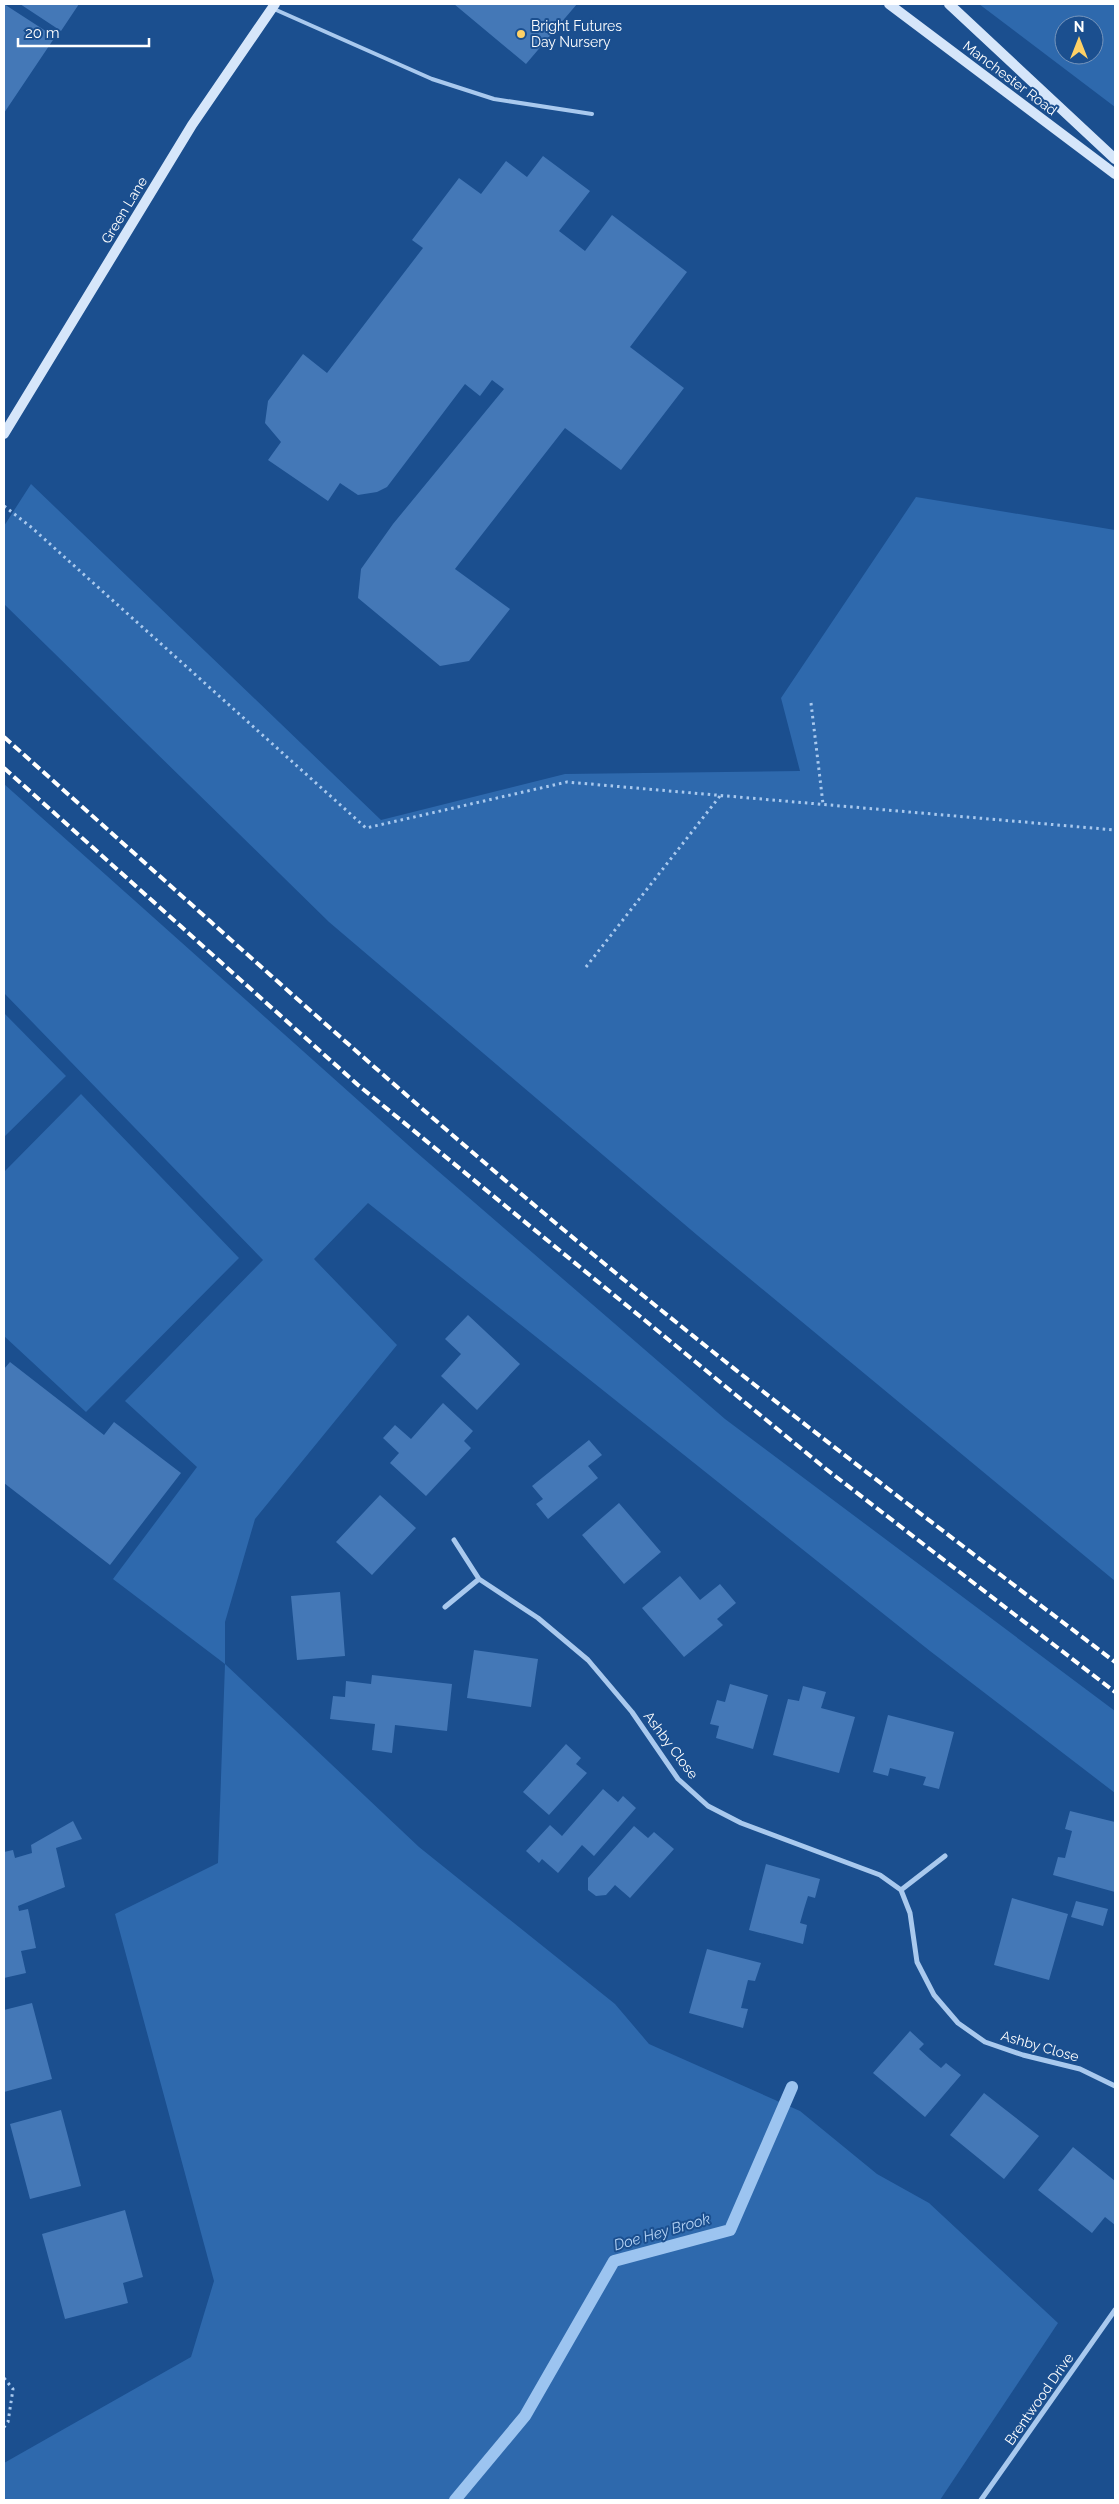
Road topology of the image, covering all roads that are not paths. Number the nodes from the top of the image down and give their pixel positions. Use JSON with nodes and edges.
{"nodes":[{"id":1,"x":889,"y":4,"type":"edge"},
{"id":2,"x":949,"y":4,"type":"edge"},
{"id":3,"x":274,"y":6,"type":"edge"},
{"id":4,"x":592,"y":114,"type":"dead end"},
{"id":5,"x":1115,"y":158,"type":"edge"},
{"id":6,"x":1115,"y":174,"type":"edge"},
{"id":7,"x":4,"y":434,"type":"edge"},
{"id":8,"x":454,"y":1540,"type":"dead end"},
{"id":9,"x":479,"y":1579,"type":"junction"},
{"id":10,"x":445,"y":1607,"type":"dead end"},
{"id":11,"x":946,"y":1856,"type":"dead end"},
{"id":12,"x":901,"y":1890,"type":"junction"},
{"id":13,"x":1115,"y":2086,"type":"edge"},
{"id":14,"x":1115,"y":2310,"type":"edge"},
{"id":15,"x":981,"y":2500,"type":"edge"}],
"edges":[{"from":1,"to":6,"type":"main road","name":"Manchester Road"},
{"from":2,"to":5,"type":"main road"},
{"from":3,"to":4,"type":"lane"},
{"from":3,"to":7,"type":"main road","name":"Green Lane"},
{"from":8,"to":9,"type":"street","name":"Ashby Close"},
{"from":9,"to":10,"type":"street"},
{"from":9,"to":12,"type":"street","name":"Ashby Close"},
{"from":11,"to":12,"type":"street"},
{"from":12,"to":13,"type":"street","name":"Ashby Close"},
{"from":14,"to":15,"type":"street","name":"Brentwood Drive"}]}
